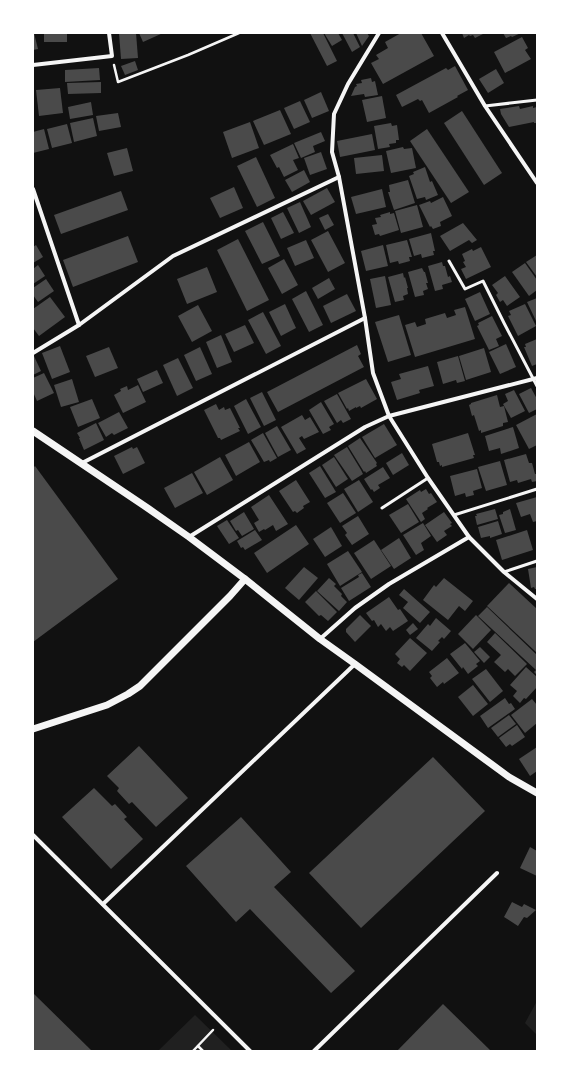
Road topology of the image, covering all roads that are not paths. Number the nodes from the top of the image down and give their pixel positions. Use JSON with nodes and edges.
{"nodes":[{"id":1,"x":109,"y":33,"type":"edge"},
{"id":2,"x":379,"y":33,"type":"edge"},
{"id":3,"x":442,"y":33,"type":"edge"},
{"id":4,"x":33,"y":65,"type":"edge"},
{"id":5,"x":537,"y":100,"type":"edge"},
{"id":6,"x":484,"y":106,"type":"junction"},
{"id":7,"x":339,"y":177,"type":"junction"},
{"id":8,"x":537,"y":183,"type":"edge"},
{"id":9,"x":33,"y":189,"type":"edge"},
{"id":10,"x":449,"y":261,"type":"dead end"},
{"id":11,"x":365,"y":318,"type":"junction"},
{"id":12,"x":79,"y":325,"type":"junction"},
{"id":13,"x":33,"y":353,"type":"edge"},
{"id":14,"x":535,"y":378,"type":"edge"},
{"id":15,"x":537,"y":386,"type":"edge"},
{"id":16,"x":389,"y":416,"type":"junction"},
{"id":17,"x":33,"y":431,"type":"edge"},
{"id":18,"x":82,"y":463,"type":"junction"},
{"id":19,"x":428,"y":478,"type":"junction"},
{"id":20,"x":537,"y":489,"type":"edge"},
{"id":21,"x":382,"y":508,"type":"dead end"},
{"id":22,"x":454,"y":515,"type":"junction"},
{"id":23,"x":189,"y":537,"type":"junction"},
{"id":24,"x":469,"y":537,"type":"junction"},
{"id":25,"x":537,"y":561,"type":"edge"},
{"id":26,"x":504,"y":572,"type":"junction"},
{"id":27,"x":245,"y":579,"type":"junction"},
{"id":28,"x":537,"y":599,"type":"edge"},
{"id":29,"x":320,"y":639,"type":"junction"},
{"id":30,"x":355,"y":664,"type":"junction"},
{"id":31,"x":33,"y":729,"type":"edge"},
{"id":32,"x":537,"y":793,"type":"edge"},
{"id":33,"x":33,"y":835,"type":"edge"},
{"id":34,"x":497,"y":873,"type":"dead end"},
{"id":35,"x":103,"y":904,"type":"junction"},
{"id":36,"x":250,"y":1051,"type":"edge"},
{"id":37,"x":314,"y":1051,"type":"edge"}],
"edges":[{"from":1,"to":4,"type":"street"},
{"from":2,"to":7,"type":"street"},
{"from":3,"to":6,"type":"street"},
{"from":5,"to":6,"type":"lane"},
{"from":6,"to":8,"type":"street"},
{"from":7,"to":11,"type":"street"},
{"from":7,"to":12,"type":"street"},
{"from":9,"to":12,"type":"street"},
{"from":10,"to":14,"type":"lane"},
{"from":11,"to":16,"type":"street"},
{"from":11,"to":18,"type":"street"},
{"from":12,"to":13,"type":"street"},
{"from":14,"to":15,"type":"lane"},
{"from":14,"to":16,"type":"street"},
{"from":16,"to":19,"type":"street"},
{"from":16,"to":23,"type":"street"},
{"from":17,"to":18,"type":"street"},
{"from":18,"to":23,"type":"street"},
{"from":19,"to":21,"type":"lane"},
{"from":19,"to":22,"type":"street"},
{"from":20,"to":22,"type":"lane"},
{"from":22,"to":24,"type":"street"},
{"from":23,"to":27,"type":"street"},
{"from":24,"to":26,"type":"street"},
{"from":24,"to":29,"type":"street"},
{"from":25,"to":26,"type":"lane"},
{"from":26,"to":28,"type":"street"},
{"from":27,"to":29,"type":"street"},
{"from":27,"to":31,"type":"street"},
{"from":29,"to":30,"type":"street"},
{"from":30,"to":32,"type":"street"},
{"from":30,"to":35,"type":"street"},
{"from":33,"to":35,"type":"street"},
{"from":34,"to":37,"type":"street"},
{"from":35,"to":36,"type":"street"}]}
